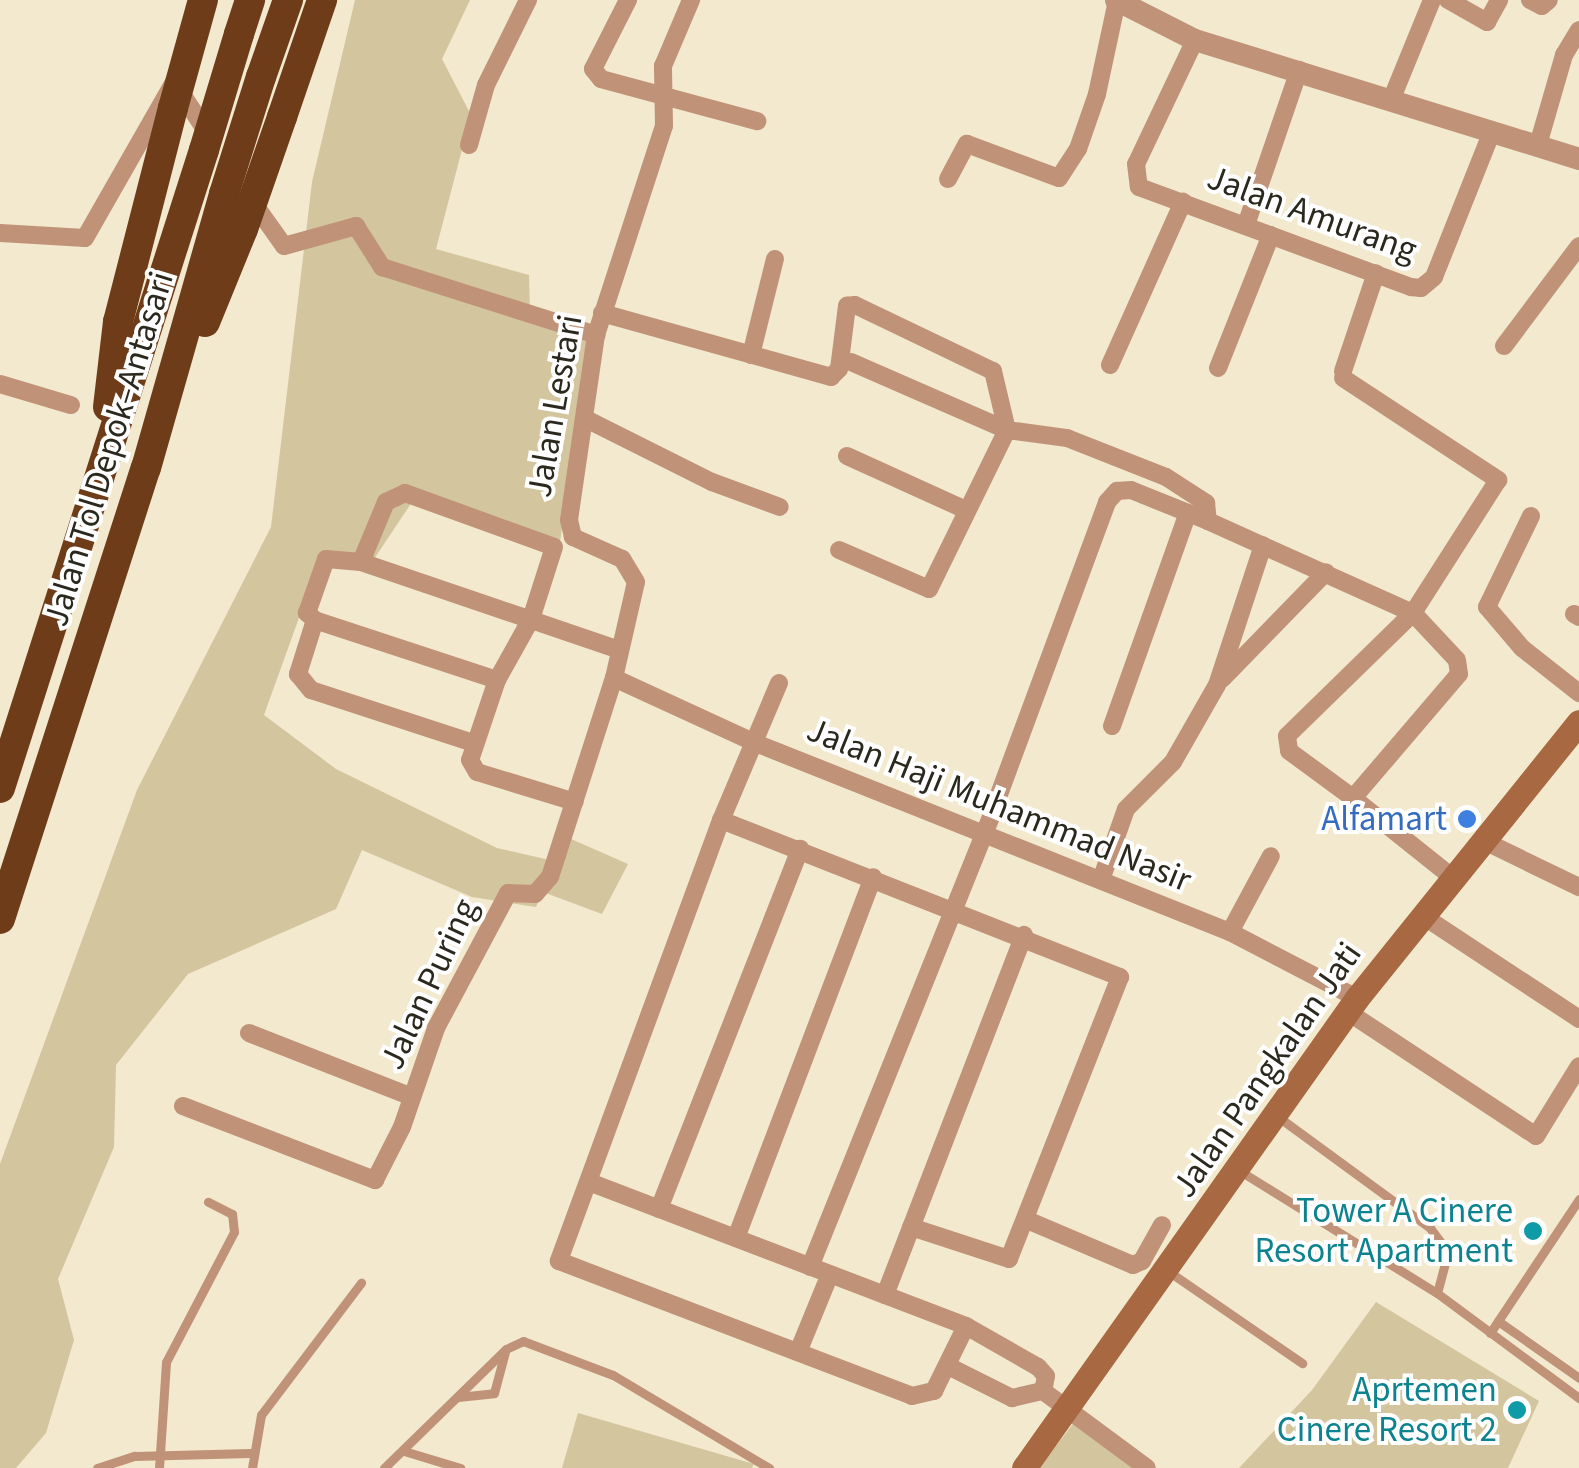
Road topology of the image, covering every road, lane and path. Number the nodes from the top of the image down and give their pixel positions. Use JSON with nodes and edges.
{"nodes":[{"id":1,"x":204,"y":0,"type":"edge"},
{"id":2,"x":250,"y":0,"type":"edge"},
{"id":3,"x":288,"y":0,"type":"edge"},
{"id":4,"x":322,"y":0,"type":"edge"},
{"id":5,"x":528,"y":0,"type":"edge"},
{"id":6,"x":628,"y":0,"type":"edge"},
{"id":7,"x":691,"y":0,"type":"edge"},
{"id":8,"x":1116,"y":0,"type":"edge"},
{"id":9,"x":1499,"y":0,"type":"edge"},
{"id":10,"x":1530,"y":0,"type":"edge"},
{"id":11,"x":1550,"y":0,"type":"edge"},
{"id":12,"x":1434,"y":1,"type":"edge"},
{"id":13,"x":1579,"y":30,"type":"edge"},
{"id":14,"x":1194,"y":40,"type":"junction"},
{"id":15,"x":1298,"y":70,"type":"junction"},
{"id":16,"x":663,"y":94,"type":"junction"},
{"id":17,"x":1392,"y":98,"type":"junction"},
{"id":18,"x":757,"y":121,"type":"dead end"},
{"id":19,"x":1492,"y":130,"type":"junction"},
{"id":20,"x":469,"y":145,"type":"dead end"},
{"id":21,"x":1538,"y":145,"type":"junction"},
{"id":22,"x":1579,"y":159,"type":"edge"},
{"id":23,"x":948,"y":179,"type":"dead end"},
{"id":24,"x":1182,"y":202,"type":"junction"},
{"id":25,"x":1246,"y":225,"type":"junction"},
{"id":26,"x":0,"y":234,"type":"edge"},
{"id":27,"x":1271,"y":235,"type":"junction"},
{"id":28,"x":1579,"y":246,"type":"edge"},
{"id":29,"x":775,"y":259,"type":"dead end"},
{"id":30,"x":1376,"y":274,"type":"junction"},
{"id":31,"x":602,"y":313,"type":"junction"},
{"id":32,"x":596,"y":334,"type":"junction"},
{"id":33,"x":1504,"y":346,"type":"dead end"},
{"id":34,"x":751,"y":355,"type":"junction"},
{"id":35,"x":852,"y":362,"type":"dead end"},
{"id":36,"x":1110,"y":365,"type":"dead end"},
{"id":37,"x":1218,"y":368,"type":"dead end"},
{"id":38,"x":0,"y":384,"type":"edge"},
{"id":39,"x":71,"y":404,"type":"dead end"},
{"id":40,"x":588,"y":420,"type":"junction"},
{"id":41,"x":1007,"y":430,"type":"junction"},
{"id":42,"x":108,"y":440,"type":"junction"},
{"id":43,"x":846,"y":456,"type":"dead end"},
{"id":44,"x":146,"y":468,"type":"junction"},
{"id":45,"x":780,"y":507,"type":"dead end"},
{"id":46,"x":966,"y":510,"type":"junction"},
{"id":47,"x":1188,"y":512,"type":"junction"},
{"id":48,"x":1531,"y":516,"type":"dead end"},
{"id":49,"x":1208,"y":521,"type":"junction"},
{"id":50,"x":1263,"y":546,"type":"junction"},
{"id":51,"x":839,"y":550,"type":"dead end"},
{"id":52,"x":361,"y":562,"type":"junction"},
{"id":53,"x":1326,"y":572,"type":"junction"},
{"id":54,"x":1413,"y":613,"type":"junction"},
{"id":55,"x":531,"y":619,"type":"junction"},
{"id":56,"x":315,"y":620,"type":"junction"},
{"id":57,"x":617,"y":649,"type":"junction"},
{"id":58,"x":614,"y":678,"type":"junction"},
{"id":59,"x":497,"y":680,"type":"junction"},
{"id":60,"x":779,"y":683,"type":"dead end"},
{"id":61,"x":1217,"y":684,"type":"junction"},
{"id":62,"x":1579,"y":693,"type":"edge"},
{"id":63,"x":1579,"y":722,"type":"edge"},
{"id":64,"x":1112,"y":726,"type":"dead end"},
{"id":65,"x":754,"y":742,"type":"junction"},
{"id":66,"x":473,"y":743,"type":"junction"},
{"id":67,"x":0,"y":788,"type":"edge"},
{"id":68,"x":1353,"y":798,"type":"junction"},
{"id":69,"x":574,"y":802,"type":"junction"},
{"id":70,"x":721,"y":820,"type":"junction"},
{"id":71,"x":984,"y":832,"type":"junction"},
{"id":72,"x":1482,"y":840,"type":"junction"},
{"id":73,"x":800,"y":849,"type":"junction"},
{"id":74,"x":1272,"y":856,"type":"dead end"},
{"id":75,"x":1452,"y":877,"type":"junction"},
{"id":76,"x":873,"y":878,"type":"junction"},
{"id":77,"x":1101,"y":880,"type":"junction"},
{"id":78,"x":1579,"y":886,"type":"edge"},
{"id":79,"x":953,"y":908,"type":"junction"},
{"id":80,"x":1423,"y":916,"type":"junction"},
{"id":81,"x":0,"y":919,"type":"edge"},
{"id":82,"x":1230,"y":932,"type":"junction"},
{"id":83,"x":1024,"y":935,"type":"junction"},
{"id":84,"x":1352,"y":1005,"type":"junction"},
{"id":85,"x":1579,"y":1019,"type":"edge"},
{"id":86,"x":249,"y":1033,"type":"dead end"},
{"id":87,"x":1579,"y":1066,"type":"edge"},
{"id":88,"x":412,"y":1097,"type":"junction"},
{"id":89,"x":184,"y":1106,"type":"dead end"},
{"id":90,"x":1277,"y":1116,"type":"junction"},
{"id":91,"x":1240,"y":1171,"type":"junction"},
{"id":92,"x":588,"y":1182,"type":"junction"},
{"id":93,"x":1579,"y":1199,"type":"edge"},
{"id":94,"x":208,"y":1202,"type":"dead end"},
{"id":95,"x":658,"y":1209,"type":"junction"},
{"id":96,"x":1027,"y":1220,"type":"junction"},
{"id":97,"x":1162,"y":1225,"type":"dead end"},
{"id":98,"x":911,"y":1227,"type":"junction"},
{"id":99,"x":736,"y":1238,"type":"junction"},
{"id":100,"x":810,"y":1266,"type":"junction"},
{"id":101,"x":1167,"y":1270,"type":"junction"},
{"id":102,"x":830,"y":1274,"type":"junction"},
{"id":103,"x":361,"y":1283,"type":"dead end"},
{"id":104,"x":1438,"y":1294,"type":"junction"},
{"id":105,"x":885,"y":1295,"type":"junction"},
{"id":106,"x":1498,"y":1321,"type":"junction"},
{"id":107,"x":966,"y":1326,"type":"junction"},
{"id":108,"x":1490,"y":1333,"type":"junction"},
{"id":109,"x":506,"y":1350,"type":"junction"},
{"id":110,"x":798,"y":1352,"type":"junction"},
{"id":111,"x":1302,"y":1364,"type":"dead end"},
{"id":112,"x":948,"y":1366,"type":"junction"},
{"id":113,"x":1579,"y":1378,"type":"edge"},
{"id":114,"x":1043,"y":1391,"type":"junction"},
{"id":115,"x":458,"y":1397,"type":"junction"},
{"id":116,"x":1576,"y":1398,"type":"edge"},
{"id":117,"x":1069,"y":1407,"type":"junction"},
{"id":118,"x":404,"y":1451,"type":"junction"},
{"id":119,"x":250,"y":1453,"type":"junction"},
{"id":120,"x":158,"y":1456,"type":"junction"},
{"id":121,"x":97,"y":1468,"type":"edge"},
{"id":122,"x":158,"y":1468,"type":"edge"},
{"id":123,"x":252,"y":1468,"type":"edge"},
{"id":124,"x":384,"y":1468,"type":"edge"},
{"id":125,"x":460,"y":1468,"type":"edge"},
{"id":126,"x":769,"y":1468,"type":"edge"},
{"id":127,"x":1024,"y":1468,"type":"edge"},
{"id":128,"x":1148,"y":1468,"type":"edge"}],
"edges":[{"from":1,"to":42,"type":"highway","bridge":true},
{"from":2,"to":42,"type":"highway","name":"Jalan Tol Depok–Antasari","bridge":true},
{"from":3,"to":44,"type":"highway","name":"Jalan Tol Depok–Antasari","bridge":true},
{"from":4,"to":44,"type":"highway","bridge":true},
{"from":5,"to":20,"type":"street"},
{"from":6,"to":16,"type":"street"},
{"from":7,"to":16,"type":"street","name":"Jalan Lestari"},
{"from":8,"to":14,"type":"street"},
{"from":8,"to":23,"type":"street"},
{"from":9,"to":12,"type":"street"},
{"from":10,"to":11,"type":"street"},
{"from":12,"to":17,"type":"street"},
{"from":13,"to":21,"type":"street"},
{"from":14,"to":15,"type":"street"},
{"from":14,"to":24,"type":"street","name":"Jalan Amurang"},
{"from":15,"to":17,"type":"street"},
{"from":15,"to":25,"type":"street"},
{"from":16,"to":18,"type":"street"},
{"from":16,"to":31,"type":"street","name":"Jalan Lestari"},
{"from":17,"to":19,"type":"street"},
{"from":19,"to":21,"type":"street"},
{"from":19,"to":30,"type":"street","name":"Jalan Amurang"},
{"from":21,"to":22,"type":"street"},
{"from":24,"to":25,"type":"street","name":"Jalan Amurang"},
{"from":24,"to":36,"type":"street"},
{"from":25,"to":27,"type":"street","name":"Jalan Amurang"},
{"from":26,"to":32,"type":"street"},
{"from":27,"to":30,"type":"street","name":"Jalan Amurang"},
{"from":27,"to":37,"type":"street"},
{"from":28,"to":33,"type":"street"},
{"from":29,"to":34,"type":"street"},
{"from":30,"to":54,"type":"street"},
{"from":31,"to":32,"type":"street","name":"Jalan Lestari"},
{"from":31,"to":34,"type":"street"},
{"from":32,"to":40,"type":"street","name":"Jalan Lestari"},
{"from":34,"to":41,"type":"street"},
{"from":35,"to":41,"type":"street"},
{"from":38,"to":39,"type":"street"},
{"from":40,"to":45,"type":"street"},
{"from":40,"to":57,"type":"street","name":"Jalan Lestari"},
{"from":41,"to":46,"type":"street"},
{"from":41,"to":49,"type":"street"},
{"from":42,"to":67,"type":"highway","name":"Jalan Tol Depok–Antasari"},
{"from":43,"to":46,"type":"street"},
{"from":44,"to":81,"type":"highway","name":"Jalan Tol Depok–Antasari"},
{"from":46,"to":51,"type":"street"},
{"from":47,"to":49,"type":"street"},
{"from":47,"to":64,"type":"street"},
{"from":47,"to":71,"type":"street"},
{"from":48,"to":62,"type":"street"},
{"from":49,"to":50,"type":"street"},
{"from":50,"to":53,"type":"street"},
{"from":50,"to":61,"type":"street"},
{"from":52,"to":55,"type":"street"},
{"from":52,"to":55,"type":"street"},
{"from":52,"to":56,"type":"street"},
{"from":53,"to":54,"type":"street"},
{"from":53,"to":61,"type":"street"},
{"from":54,"to":68,"type":"street"},
{"from":54,"to":68,"type":"street"},
{"from":55,"to":57,"type":"street"},
{"from":55,"to":59,"type":"street"},
{"from":56,"to":59,"type":"street"},
{"from":56,"to":66,"type":"street"},
{"from":57,"to":58,"type":"street","name":"Jalan Lestari"},
{"from":58,"to":65,"type":"street","name":"Jalan Haji Muhammad Nasir"},
{"from":58,"to":69,"type":"street","name":"Jalan Puring"},
{"from":59,"to":66,"type":"street"},
{"from":60,"to":65,"type":"street"},
{"from":61,"to":77,"type":"street"},
{"from":63,"to":72,"type":"main road","name":"Jalan Pangkalan Jati"},
{"from":65,"to":70,"type":"street"},
{"from":65,"to":71,"type":"street","name":"Jalan Haji Muhammad Nasir"},
{"from":66,"to":69,"type":"street"},
{"from":68,"to":75,"type":"street"},
{"from":69,"to":88,"type":"street","name":"Jalan Puring"},
{"from":70,"to":73,"type":"street"},
{"from":70,"to":92,"type":"street"},
{"from":71,"to":77,"type":"street","name":"Jalan Haji Muhammad Nasir"},
{"from":71,"to":79,"type":"street"},
{"from":72,"to":75,"type":"main road","name":"Jalan Pangkalan Jati"},
{"from":72,"to":78,"type":"street"},
{"from":73,"to":76,"type":"street"},
{"from":73,"to":95,"type":"street"},
{"from":74,"to":82,"type":"street"},
{"from":75,"to":80,"type":"main road","name":"Jalan Pangkalan Jati"},
{"from":76,"to":79,"type":"street"},
{"from":76,"to":99,"type":"street"},
{"from":77,"to":82,"type":"street","name":"Jalan Haji Muhammad Nasir"},
{"from":79,"to":83,"type":"street"},
{"from":79,"to":100,"type":"street"},
{"from":80,"to":84,"type":"main road","name":"Jalan Pangkalan Jati"},
{"from":80,"to":85,"type":"street"},
{"from":82,"to":84,"type":"street","name":"Jalan Haji Muhammad Nasir"},
{"from":83,"to":96,"type":"street"},
{"from":83,"to":98,"type":"street"},
{"from":84,"to":87,"type":"street","name":"Jalan Haji Muhammad Nasir"},
{"from":84,"to":90,"type":"main road","name":"Jalan Pangkalan Jati"},
{"from":86,"to":88,"type":"street"},
{"from":88,"to":89,"type":"street","name":"Jalan Puring"},
{"from":90,"to":91,"type":"main road","name":"Jalan Pangkalan Jati"},
{"from":90,"to":104,"type":"lane"},
{"from":91,"to":101,"type":"main road","name":"Jalan Pangkalan Jati"},
{"from":91,"to":104,"type":"lane"},
{"from":92,"to":95,"type":"street"},
{"from":92,"to":110,"type":"street"},
{"from":93,"to":106,"type":"lane"},
{"from":94,"to":120,"type":"lane"},
{"from":95,"to":99,"type":"street"},
{"from":96,"to":97,"type":"street"},
{"from":96,"to":98,"type":"street"},
{"from":98,"to":105,"type":"street"},
{"from":99,"to":100,"type":"street"},
{"from":100,"to":102,"type":"street"},
{"from":101,"to":111,"type":"lane"},
{"from":101,"to":117,"type":"main road","name":"Jalan Pangkalan Jati"},
{"from":102,"to":105,"type":"street"},
{"from":102,"to":110,"type":"street"},
{"from":103,"to":119,"type":"lane"},
{"from":104,"to":108,"type":"lane"},
{"from":105,"to":107,"type":"street"},
{"from":106,"to":108,"type":"lane"},
{"from":106,"to":113,"type":"lane"},
{"from":107,"to":112,"type":"street"},
{"from":107,"to":114,"type":"street"},
{"from":108,"to":116,"type":"lane"},
{"from":109,"to":115,"type":"lane"},
{"from":109,"to":115,"type":"lane"},
{"from":109,"to":126,"type":"lane"},
{"from":110,"to":112,"type":"street"},
{"from":112,"to":114,"type":"street"},
{"from":114,"to":117,"type":"street"},
{"from":115,"to":118,"type":"lane"},
{"from":117,"to":127,"type":"main road","name":"Jalan Pangkalan Jati"},
{"from":117,"to":128,"type":"street"},
{"from":118,"to":124,"type":"lane"},
{"from":118,"to":125,"type":"lane"},
{"from":119,"to":120,"type":"lane"},
{"from":119,"to":123,"type":"lane"},
{"from":120,"to":121,"type":"lane"},
{"from":120,"to":122,"type":"lane"}]}
